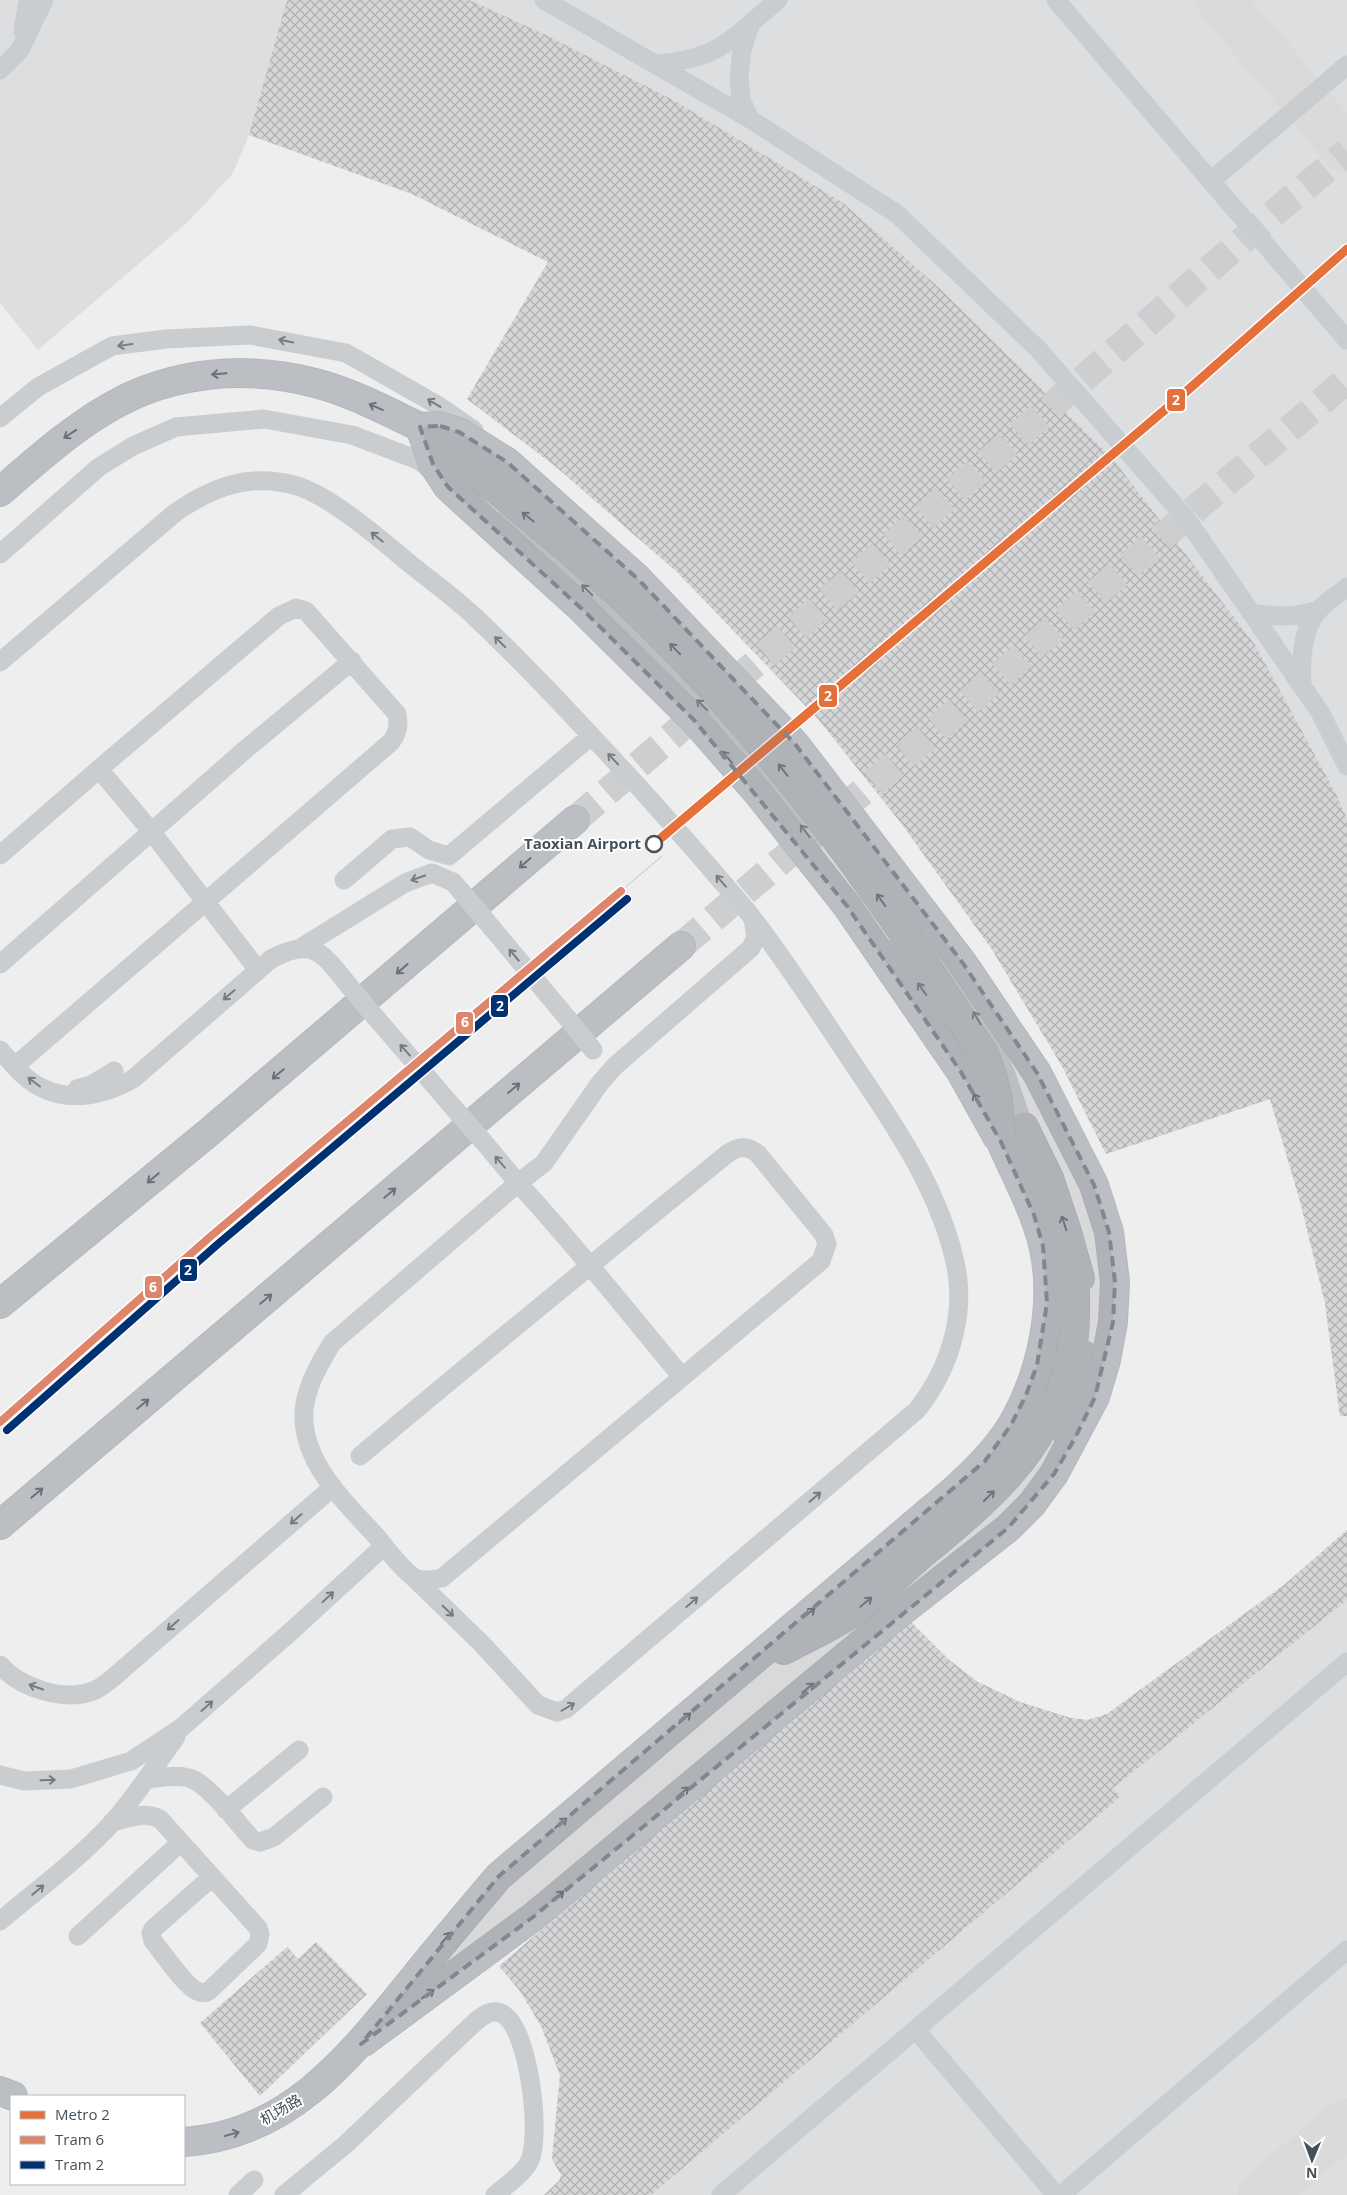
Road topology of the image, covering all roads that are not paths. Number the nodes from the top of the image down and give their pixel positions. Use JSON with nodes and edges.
{"nodes":[{"id":1,"x":28,"y":0,"type":"edge"},
{"id":2,"x":44,"y":0,"type":"edge"},
{"id":3,"x":544,"y":0,"type":"edge"},
{"id":4,"x":778,"y":0,"type":"edge"},
{"id":5,"x":1056,"y":0,"type":"edge"},
{"id":6,"x":751,"y":23,"type":"junction"},
{"id":7,"x":20,"y":50,"type":"junction"},
{"id":8,"x":658,"y":64,"type":"junction"},
{"id":9,"x":1347,"y":65,"type":"edge"},
{"id":10,"x":0,"y":70,"type":"edge"},
{"id":11,"x":750,"y":119,"type":"junction"},
{"id":12,"x":1211,"y":181,"type":"junction"},
{"id":13,"x":1347,"y":340,"type":"edge"},
{"id":14,"x":0,"y":418,"type":"edge"},
{"id":15,"x":420,"y":426,"type":"junction"},
{"id":16,"x":0,"y":492,"type":"edge"},
{"id":17,"x":0,"y":554,"type":"edge"},
{"id":18,"x":1347,"y":588,"type":"edge"},
{"id":19,"x":1318,"y":610,"type":"junction"},
{"id":20,"x":1251,"y":613,"type":"junction"},
{"id":21,"x":352,"y":661,"type":"junction"},
{"id":22,"x":0,"y":662,"type":"edge"},
{"id":23,"x":1302,"y":686,"type":"junction"},
{"id":24,"x":591,"y":736,"type":"junction"},
{"id":25,"x":1347,"y":766,"type":"edge"},
{"id":26,"x":99,"y":769,"type":"junction"},
{"id":27,"x":575,"y":820,"type":"tunnel mouth"},
{"id":28,"x":151,"y":832,"type":"junction"},
{"id":29,"x":0,"y":855,"type":"edge"},
{"id":30,"x":344,"y":880,"type":"dead end"},
{"id":31,"x":205,"y":901,"type":"junction"},
{"id":32,"x":753,"y":917,"type":"junction"},
{"id":33,"x":681,"y":946,"type":"tunnel mouth"},
{"id":34,"x":302,"y":947,"type":"junction"},
{"id":35,"x":0,"y":964,"type":"edge"},
{"id":36,"x":258,"y":970,"type":"junction"},
{"id":37,"x":1,"y":1051,"type":"edge"},
{"id":38,"x":15,"y":1066,"type":"junction"},
{"id":39,"x":114,"y":1071,"type":"dead end"},
{"id":40,"x":611,"y":1071,"type":"junction"},
{"id":41,"x":62,"y":1094,"type":"junction"},
{"id":42,"x":1024,"y":1127,"type":"junction"},
{"id":43,"x":1000,"y":1142,"type":"junction"},
{"id":44,"x":518,"y":1183,"type":"junction"},
{"id":45,"x":1074,"y":1262,"type":"junction"},
{"id":46,"x":590,"y":1266,"type":"junction"},
{"id":47,"x":0,"y":1304,"type":"edge"},
{"id":48,"x":682,"y":1377,"type":"junction"},
{"id":49,"x":360,"y":1456,"type":"dead end"},
{"id":50,"x":1054,"y":1474,"type":"junction"},
{"id":51,"x":333,"y":1487,"type":"junction"},
{"id":52,"x":1,"y":1529,"type":"edge"},
{"id":53,"x":384,"y":1546,"type":"junction"},
{"id":54,"x":413,"y":1577,"type":"junction"},
{"id":55,"x":1347,"y":1662,"type":"edge"},
{"id":56,"x":0,"y":1666,"type":"edge"},
{"id":57,"x":732,"y":1678,"type":"junction"},
{"id":58,"x":181,"y":1728,"type":"junction"},
{"id":59,"x":299,"y":1750,"type":"dead end"},
{"id":60,"x":0,"y":1775,"type":"edge"},
{"id":61,"x":146,"y":1779,"type":"junction"},
{"id":62,"x":323,"y":1797,"type":"dead end"},
{"id":63,"x":226,"y":1810,"type":"junction"},
{"id":64,"x":112,"y":1822,"type":"junction"},
{"id":65,"x":180,"y":1843,"type":"junction"},
{"id":66,"x":212,"y":1876,"type":"junction"},
{"id":67,"x":0,"y":1921,"type":"edge"},
{"id":68,"x":78,"y":1936,"type":"dead end"},
{"id":69,"x":1347,"y":1950,"type":"edge"},
{"id":70,"x":916,"y":2030,"type":"junction"},
{"id":71,"x":361,"y":2044,"type":"junction"},
{"id":72,"x":185,"y":2142,"type":"edge"},
{"id":73,"x":254,"y":2180,"type":"dead end"},
{"id":74,"x":238,"y":2195,"type":"edge"},
{"id":75,"x":284,"y":2195,"type":"edge"},
{"id":76,"x":495,"y":2195,"type":"edge"},
{"id":77,"x":721,"y":2195,"type":"edge"},
{"id":78,"x":1056,"y":2195,"type":"edge"},
{"id":79,"x":1061,"y":2195,"type":"edge"}],
"edges":[{"from":1,"to":7,"type":"street"},
{"from":2,"to":7,"type":"street"},
{"from":3,"to":8,"type":"street"},
{"from":4,"to":6,"type":"street"},
{"from":5,"to":12,"type":"street"},
{"from":6,"to":8,"type":"street"},
{"from":6,"to":11,"type":"street"},
{"from":7,"to":10,"type":"street"},
{"from":8,"to":11,"type":"street"},
{"from":9,"to":12,"type":"street"},
{"from":11,"to":20,"type":"street"},
{"from":12,"to":13,"type":"street"},
{"from":42,"to":14,"type":"street","one_way":true},
{"from":15,"to":16,"type":"highway","one_way":true},
{"from":43,"to":15,"type":"highway","one_way":true,"bridge":true},
{"from":43,"to":15,"type":"highway","one_way":true,"bridge":true},
{"from":15,"to":50,"type":"highway","bridge":true},
{"from":42,"to":17,"type":"street","one_way":true},
{"from":18,"to":19,"type":"street"},
{"from":19,"to":20,"type":"street"},
{"from":19,"to":23,"type":"street"},
{"from":20,"to":23,"type":"street"},
{"from":21,"to":26,"type":"street"},
{"from":21,"to":28,"type":"street"},
{"from":21,"to":31,"type":"street"},
{"from":24,"to":22,"type":"street","one_way":true},
{"from":23,"to":25,"type":"street"},
{"from":24,"to":30,"type":"street"},
{"from":32,"to":24,"type":"street","one_way":true},
{"from":26,"to":28,"type":"street"},
{"from":26,"to":29,"type":"street"},
{"from":27,"to":47,"type":"highway","one_way":true},
{"from":28,"to":31,"type":"street"},
{"from":28,"to":35,"type":"street"},
{"from":31,"to":36,"type":"street"},
{"from":31,"to":38,"type":"street"},
{"from":32,"to":40,"type":"street"},
{"from":54,"to":32,"type":"street","one_way":true},
{"from":52,"to":33,"type":"highway","one_way":true},
{"from":34,"to":36,"type":"street"},
{"from":40,"to":34,"type":"street","one_way":true,"bridge":true},
{"from":44,"to":34,"type":"street","one_way":true,"bridge":true},
{"from":36,"to":41,"type":"street","one_way":true},
{"from":37,"to":38,"type":"street"},
{"from":41,"to":38,"type":"street","one_way":true},
{"from":39,"to":41,"type":"street"},
{"from":40,"to":44,"type":"street"},
{"from":45,"to":42,"type":"highway","one_way":true},
{"from":57,"to":43,"type":"highway","one_way":true},
{"from":44,"to":46,"type":"street"},
{"from":44,"to":51,"type":"street"},
{"from":45,"to":50,"type":"highway","bridge":true},
{"from":57,"to":45,"type":"highway","one_way":true},
{"from":46,"to":48,"type":"street"},
{"from":46,"to":48,"type":"street"},
{"from":46,"to":49,"type":"street"},
{"from":48,"to":54,"type":"street"},
{"from":71,"to":50,"type":"highway","one_way":true,"bridge":true},
{"from":51,"to":53,"type":"street"},
{"from":51,"to":56,"type":"street","one_way":true},
{"from":53,"to":54,"type":"street"},
{"from":58,"to":53,"type":"street","one_way":true},
{"from":55,"to":70,"type":"street"},
{"from":71,"to":57,"type":"highway","one_way":true,"bridge":true},
{"from":60,"to":58,"type":"street","one_way":true},
{"from":58,"to":61,"type":"street"},
{"from":59,"to":63,"type":"street"},
{"from":61,"to":63,"type":"street"},
{"from":61,"to":64,"type":"street"},
{"from":62,"to":63,"type":"street"},
{"from":64,"to":65,"type":"street"},
{"from":67,"to":64,"type":"street","one_way":true},
{"from":65,"to":66,"type":"street"},
{"from":65,"to":68,"type":"street"},
{"from":66,"to":66,"type":"street"},
{"from":69,"to":79,"type":"street"},
{"from":70,"to":77,"type":"street"},
{"from":70,"to":78,"type":"street"},
{"from":72,"to":71,"type":"highway","name":"机场路","one_way":true},
{"from":73,"to":74,"type":"street"},
{"from":75,"to":76,"type":"street"}]}
